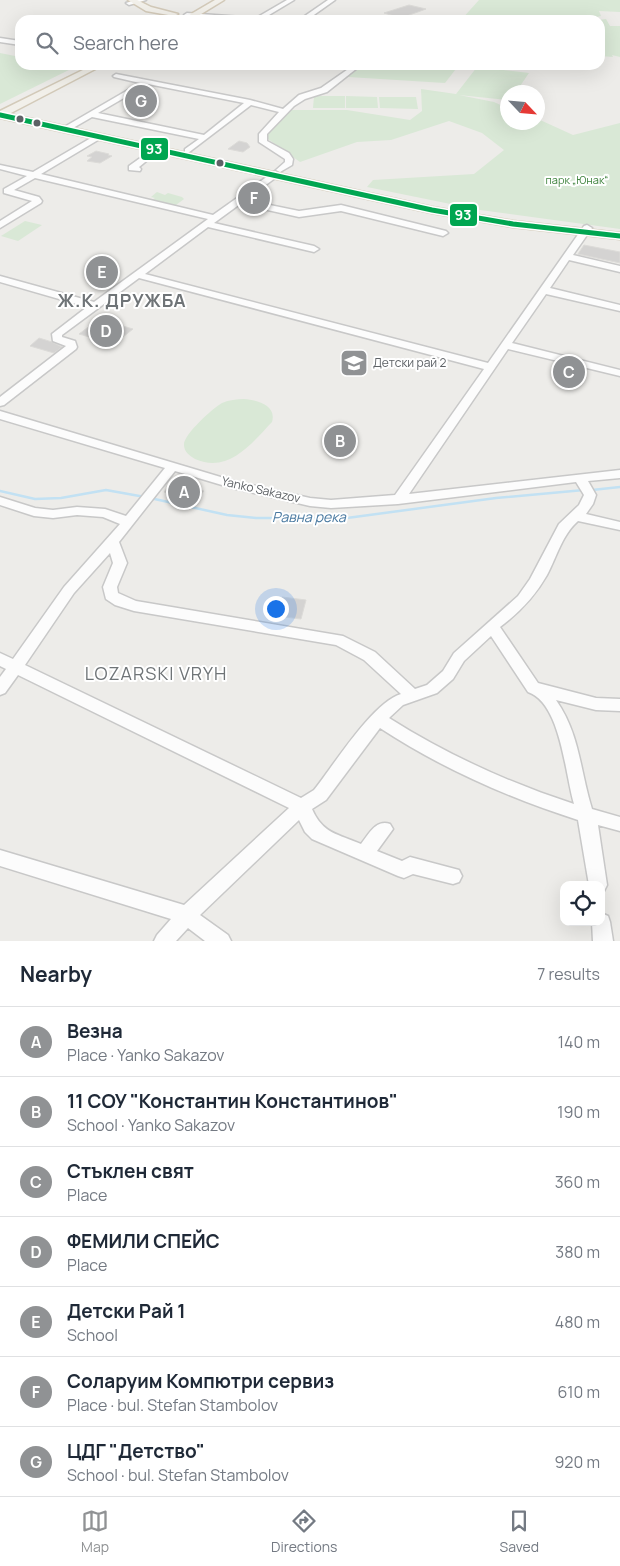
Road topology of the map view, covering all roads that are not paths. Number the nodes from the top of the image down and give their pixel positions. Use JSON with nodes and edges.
{"nodes":[{"id":1,"x":143,"y":0,"type":"edge"},
{"id":2,"x":212,"y":0,"type":"edge"},
{"id":3,"x":220,"y":0,"type":"edge"},
{"id":4,"x":290,"y":0,"type":"edge"},
{"id":5,"x":332,"y":0,"type":"edge"},
{"id":6,"x":130,"y":1,"type":"edge"},
{"id":7,"x":153,"y":15,"type":"edge"},
{"id":8,"x":182,"y":15,"type":"edge"},
{"id":9,"x":190,"y":15,"type":"edge"},
{"id":10,"x":190,"y":15,"type":"edge"},
{"id":11,"x":265,"y":15,"type":"edge"},
{"id":12,"x":310,"y":15,"type":"edge"},
{"id":13,"x":0,"y":40,"type":"edge"},
{"id":14,"x":15,"y":43,"type":"edge"},
{"id":15,"x":79,"y":70,"type":"edge"},
{"id":16,"x":89,"y":70,"type":"edge"},
{"id":17,"x":351,"y":70,"type":"edge"},
{"id":18,"x":116,"y":76,"type":"dead end"},
{"id":19,"x":147,"y":82,"type":"junction"},
{"id":20,"x":250,"y":102,"type":"junction"},
{"id":21,"x":283,"y":111,"type":"junction"},
{"id":22,"x":2,"y":112,"type":"edge"},
{"id":23,"x":90,"y":114,"type":"junction"},
{"id":24,"x":70,"y":126,"type":"junction"},
{"id":25,"x":99,"y":137,"type":"junction"},
{"id":26,"x":206,"y":138,"type":"junction"},
{"id":27,"x":188,"y":151,"type":"junction"},
{"id":28,"x":146,"y":158,"type":"dead end"},
{"id":29,"x":0,"y":167,"type":"edge"},
{"id":30,"x":136,"y":168,"type":"dead end"},
{"id":31,"x":277,"y":172,"type":"junction"},
{"id":32,"x":35,"y":176,"type":"junction"},
{"id":33,"x":238,"y":201,"type":"junction"},
{"id":34,"x":215,"y":218,"type":"junction"},
{"id":35,"x":206,"y":224,"type":"junction"},
{"id":36,"x":0,"y":225,"type":"edge"},
{"id":37,"x":586,"y":230,"type":"junction"},
{"id":38,"x":620,"y":231,"type":"edge"},
{"id":39,"x":443,"y":233,"type":"dead end"},
{"id":40,"x":620,"y":236,"type":"edge"},
{"id":41,"x":314,"y":249,"type":"dead end"},
{"id":42,"x":567,"y":257,"type":"junction"},
{"id":43,"x":620,"y":269,"type":"edge"},
{"id":44,"x":137,"y":275,"type":"junction"},
{"id":45,"x":0,"y":279,"type":"edge"},
{"id":46,"x":544,"y":290,"type":"junction"},
{"id":47,"x":95,"y":306,"type":"junction"},
{"id":48,"x":620,"y":308,"type":"edge"},
{"id":49,"x":506,"y":345,"type":"junction"},
{"id":50,"x":490,"y":367,"type":"junction"},
{"id":51,"x":620,"y":373,"type":"edge"},
{"id":52,"x":0,"y":403,"type":"edge"},
{"id":53,"x":0,"y":415,"type":"edge"},
{"id":54,"x":172,"y":467,"type":"junction"},
{"id":55,"x":620,"y":474,"type":"edge"},
{"id":56,"x":584,"y":485,"type":"junction"},
{"id":57,"x":398,"y":500,"type":"junction"},
{"id":58,"x":0,"y":501,"type":"edge"},
{"id":59,"x":576,"y":514,"type":"junction"},
{"id":60,"x":129,"y":522,"type":"junction"},
{"id":61,"x":620,"y":526,"type":"edge"},
{"id":62,"x":112,"y":540,"type":"junction"},
{"id":63,"x":492,"y":626,"type":"junction"},
{"id":64,"x":0,"y":659,"type":"edge"},
{"id":65,"x":16,"y":666,"type":"junction"},
{"id":66,"x":0,"y":689,"type":"edge"},
{"id":67,"x":541,"y":690,"type":"junction"},
{"id":68,"x":412,"y":695,"type":"junction"},
{"id":69,"x":620,"y":705,"type":"edge"},
{"id":70,"x":378,"y":719,"type":"junction"},
{"id":71,"x":302,"y":806,"type":"junction"},
{"id":72,"x":585,"y":813,"type":"junction"},
{"id":73,"x":620,"y":824,"type":"edge"},
{"id":74,"x":384,"y":829,"type":"dead end"},
{"id":75,"x":364,"y":854,"type":"junction"},
{"id":76,"x":0,"y":858,"type":"edge"},
{"id":77,"x":453,"y":876,"type":"dead end"},
{"id":78,"x":597,"y":881,"type":"edge"},
{"id":79,"x":187,"y":915,"type":"junction"},
{"id":80,"x":601,"y":926,"type":"edge"},
{"id":81,"x":164,"y":941,"type":"edge"},
{"id":82,"x":222,"y":941,"type":"edge"},
{"id":83,"x":603,"y":941,"type":"edge"}],
"edges":[{"from":1,"to":6,"type":"street"},
{"from":2,"to":9,"type":"main road"},
{"from":3,"to":10,"type":"main road"},
{"from":4,"to":11,"type":"street"},
{"from":5,"to":12,"type":"street"},
{"from":6,"to":7,"type":"main road"},
{"from":6,"to":8,"type":"main road"},
{"from":13,"to":14,"type":"street"},
{"from":15,"to":22,"type":"main road"},
{"from":16,"to":22,"type":"main road"},
{"from":17,"to":21,"type":"street"},
{"from":18,"to":19,"type":"street"},
{"from":19,"to":20,"type":"street"},
{"from":19,"to":23,"type":"street"},
{"from":20,"to":21,"type":"street"},
{"from":20,"to":26,"type":"street"},
{"from":21,"to":31,"type":"street"},
{"from":22,"to":24,"type":"main road"},
{"from":22,"to":25,"type":"main road"},
{"from":23,"to":24,"type":"street"},
{"from":23,"to":26,"type":"street"},
{"from":24,"to":27,"type":"main road"},
{"from":25,"to":31,"type":"main road"},
{"from":25,"to":32,"type":"street"},
{"from":26,"to":27,"type":"street"},
{"from":27,"to":31,"type":"main road"},
{"from":28,"to":30,"type":"street"},
{"from":29,"to":32,"type":"street"},
{"from":31,"to":33,"type":"street"},
{"from":31,"to":37,"type":"main road"},
{"from":32,"to":34,"type":"street"},
{"from":32,"to":36,"type":"street"},
{"from":33,"to":34,"type":"street"},
{"from":33,"to":39,"type":"street"},
{"from":34,"to":35,"type":"street"},
{"from":35,"to":41,"type":"street"},
{"from":35,"to":44,"type":"street"},
{"from":37,"to":38,"type":"main road"},
{"from":37,"to":40,"type":"main road"},
{"from":37,"to":42,"type":"street"},
{"from":42,"to":43,"type":"street"},
{"from":42,"to":46,"type":"street"},
{"from":44,"to":47,"type":"street"},
{"from":44,"to":50,"type":"street"},
{"from":45,"to":47,"type":"street"},
{"from":46,"to":48,"type":"street"},
{"from":46,"to":49,"type":"street"},
{"from":47,"to":52,"type":"street"},
{"from":49,"to":50,"type":"street"},
{"from":49,"to":51,"type":"street"},
{"from":50,"to":57,"type":"street"},
{"from":53,"to":54,"type":"street","name":"Yanko Sakazov"},
{"from":54,"to":57,"type":"street","name":"Yanko Sakazov"},
{"from":54,"to":60,"type":"street"},
{"from":55,"to":56,"type":"street","name":"Yanko Sakazov"},
{"from":56,"to":57,"type":"street","name":"Yanko Sakazov"},
{"from":56,"to":59,"type":"street"},
{"from":58,"to":60,"type":"street"},
{"from":59,"to":61,"type":"street"},
{"from":59,"to":63,"type":"street"},
{"from":60,"to":62,"type":"street"},
{"from":62,"to":65,"type":"street"},
{"from":62,"to":68,"type":"street"},
{"from":63,"to":67,"type":"street"},
{"from":63,"to":68,"type":"street"},
{"from":64,"to":65,"type":"street"},
{"from":65,"to":66,"type":"street"},
{"from":65,"to":71,"type":"street"},
{"from":67,"to":69,"type":"street"},
{"from":67,"to":72,"type":"street"},
{"from":68,"to":70,"type":"street"},
{"from":70,"to":71,"type":"street"},
{"from":70,"to":72,"type":"street"},
{"from":71,"to":75,"type":"street"},
{"from":71,"to":79,"type":"street"},
{"from":72,"to":73,"type":"street"},
{"from":72,"to":78,"type":"street"},
{"from":74,"to":75,"type":"street"},
{"from":75,"to":77,"type":"street"},
{"from":76,"to":79,"type":"street"},
{"from":79,"to":81,"type":"street"},
{"from":79,"to":82,"type":"street"},
{"from":80,"to":83,"type":"street"}]}
